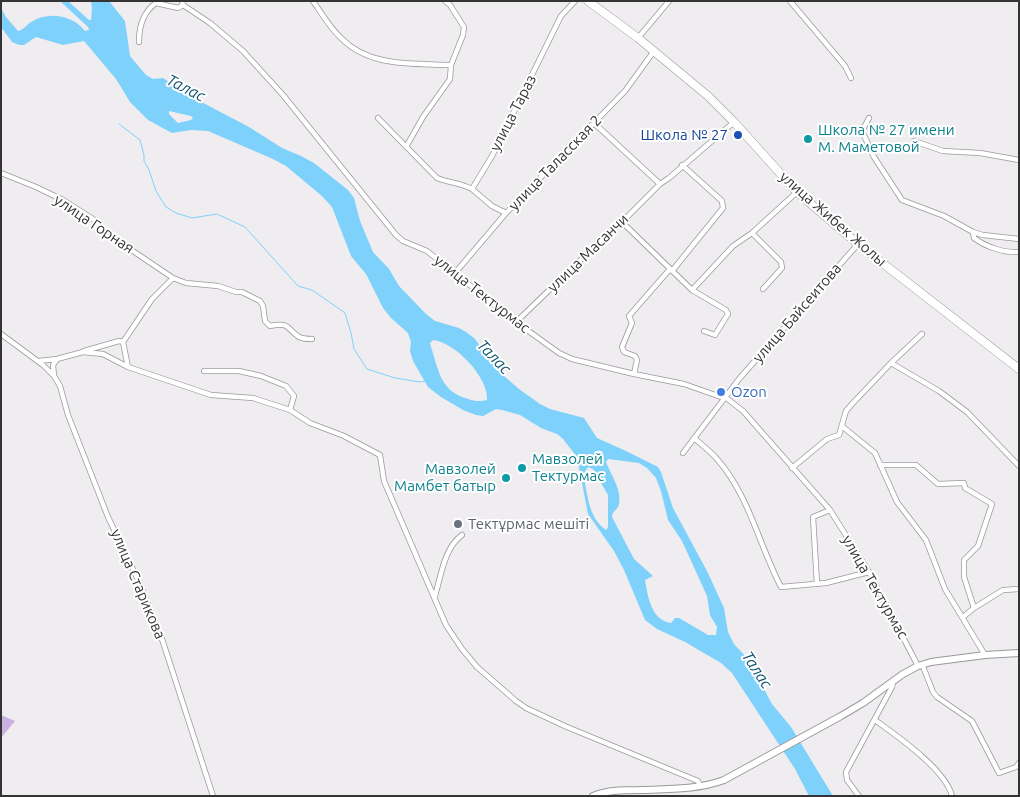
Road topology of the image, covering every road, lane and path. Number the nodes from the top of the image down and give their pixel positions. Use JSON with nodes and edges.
{"nodes":[{"id":1,"x":313,"y":1,"type":"edge"},
{"id":2,"x":445,"y":1,"type":"edge"},
{"id":3,"x":575,"y":1,"type":"edge"},
{"id":4,"x":588,"y":1,"type":"edge"},
{"id":5,"x":670,"y":1,"type":"edge"},
{"id":6,"x":790,"y":1,"type":"edge"},
{"id":7,"x":182,"y":3,"type":"edge"},
{"id":8,"x":638,"y":38,"type":"junction"},
{"id":9,"x":139,"y":42,"type":"dead end"},
{"id":10,"x":654,"y":51,"type":"junction"},
{"id":11,"x":451,"y":65,"type":"junction"},
{"id":12,"x":851,"y":78,"type":"dead end"},
{"id":13,"x":378,"y":118,"type":"dead end"},
{"id":14,"x":868,"y":118,"type":"dead end"},
{"id":15,"x":734,"y":122,"type":"junction"},
{"id":16,"x":594,"y":123,"type":"junction"},
{"id":17,"x":914,"y":141,"type":"dead end"},
{"id":18,"x":406,"y":147,"type":"junction"},
{"id":19,"x":1019,"y":160,"type":"edge"},
{"id":20,"x":682,"y":165,"type":"junction"},
{"id":21,"x":1,"y":173,"type":"edge"},
{"id":22,"x":660,"y":184,"type":"junction"},
{"id":23,"x":472,"y":189,"type":"junction"},
{"id":24,"x":797,"y":192,"type":"junction"},
{"id":25,"x":506,"y":213,"type":"junction"},
{"id":26,"x":622,"y":222,"type":"junction"},
{"id":27,"x":752,"y":232,"type":"junction"},
{"id":28,"x":973,"y":232,"type":"junction"},
{"id":29,"x":1019,"y":239,"type":"edge"},
{"id":30,"x":858,"y":244,"type":"junction"},
{"id":31,"x":1019,"y":252,"type":"edge"},
{"id":32,"x":671,"y":270,"type":"junction"},
{"id":33,"x":456,"y":273,"type":"junction"},
{"id":34,"x":173,"y":278,"type":"junction"},
{"id":35,"x":763,"y":289,"type":"dead end"},
{"id":36,"x":692,"y":290,"type":"junction"},
{"id":37,"x":516,"y":322,"type":"junction"},
{"id":38,"x":704,"y":331,"type":"dead end"},
{"id":39,"x":1,"y":334,"type":"edge"},
{"id":40,"x":922,"y":334,"type":"dead end"},
{"id":41,"x":312,"y":339,"type":"dead end"},
{"id":42,"x":123,"y":342,"type":"junction"},
{"id":43,"x":83,"y":352,"type":"junction"},
{"id":44,"x":57,"y":359,"type":"junction"},
{"id":45,"x":38,"y":361,"type":"junction"},
{"id":46,"x":891,"y":363,"type":"junction"},
{"id":47,"x":128,"y":367,"type":"junction"},
{"id":48,"x":1019,"y":369,"type":"edge"},
{"id":49,"x":204,"y":371,"type":"dead end"},
{"id":50,"x":634,"y":374,"type":"junction"},
{"id":51,"x":54,"y":376,"type":"junction"},
{"id":52,"x":725,"y":397,"type":"junction"},
{"id":53,"x":290,"y":410,"type":"junction"},
{"id":54,"x":843,"y":427,"type":"junction"},
{"id":55,"x":694,"y":438,"type":"junction"},
{"id":56,"x":682,"y":453,"type":"dead end"},
{"id":57,"x":880,"y":465,"type":"junction"},
{"id":58,"x":1019,"y":466,"type":"edge"},
{"id":59,"x":792,"y":468,"type":"junction"},
{"id":60,"x":830,"y":510,"type":"junction"},
{"id":61,"x":462,"y":535,"type":"dead end"},
{"id":62,"x":869,"y":572,"type":"junction"},
{"id":63,"x":817,"y":584,"type":"junction"},
{"id":64,"x":1019,"y":589,"type":"edge"},
{"id":65,"x":435,"y":596,"type":"junction"},
{"id":66,"x":974,"y":608,"type":"junction"},
{"id":67,"x":963,"y":617,"type":"junction"},
{"id":68,"x":1019,"y":653,"type":"edge"},
{"id":69,"x":985,"y":655,"type":"junction"},
{"id":70,"x":920,"y":665,"type":"junction"},
{"id":71,"x":892,"y":680,"type":"junction"},
{"id":72,"x":875,"y":720,"type":"junction"},
{"id":73,"x":1019,"y":763,"type":"edge"},
{"id":74,"x":700,"y":786,"type":"junction"},
{"id":75,"x":213,"y":796,"type":"edge"},
{"id":76,"x":593,"y":796,"type":"edge"},
{"id":77,"x":859,"y":796,"type":"edge"},
{"id":78,"x":952,"y":796,"type":"edge"}],
"edges":[{"from":1,"to":11,"type":"street"},
{"from":2,"to":11,"type":"street"},
{"from":3,"to":23,"type":"street","name":"улица Тараз"},
{"from":4,"to":8,"type":"main road","name":"улица Жибек Жолы"},
{"from":5,"to":8,"type":"street"},
{"from":6,"to":12,"type":"street"},
{"from":7,"to":9,"type":"street"},
{"from":7,"to":33,"type":"street","name":"улица Тектурмас"},
{"from":8,"to":10,"type":"main road","name":"улица Жибек Жолы"},
{"from":10,"to":15,"type":"main road","name":"улица Жибек Жолы"},
{"from":10,"to":16,"type":"street","name":"улица Таласская 2"},
{"from":11,"to":18,"type":"street"},
{"from":13,"to":18,"type":"street"},
{"from":14,"to":28,"type":"street"},
{"from":15,"to":20,"type":"street","name":"улица Масанчи"},
{"from":15,"to":24,"type":"main road","name":"улица Жибек Жолы"},
{"from":16,"to":22,"type":"street"},
{"from":16,"to":25,"type":"street","name":"улица Таласская 2"},
{"from":17,"to":19,"type":"street"},
{"from":18,"to":23,"type":"street"},
{"from":20,"to":22,"type":"street","name":"улица Масанчи"},
{"from":20,"to":32,"type":"street"},
{"from":21,"to":34,"type":"street","name":"улица Горная"},
{"from":22,"to":26,"type":"street","name":"улица Масанчи"},
{"from":23,"to":25,"type":"street"},
{"from":24,"to":27,"type":"street"},
{"from":24,"to":30,"type":"main road","name":"улица Жибек Жолы"},
{"from":25,"to":33,"type":"street","name":"улица Таласская 2"},
{"from":26,"to":32,"type":"street"},
{"from":26,"to":37,"type":"street","name":"улица Масанчи"},
{"from":27,"to":35,"type":"street"},
{"from":27,"to":36,"type":"street"},
{"from":28,"to":29,"type":"street"},
{"from":28,"to":31,"type":"street"},
{"from":30,"to":48,"type":"main road","name":"улица Жибек Жолы"},
{"from":30,"to":52,"type":"street","name":"улица Байсеитова"},
{"from":32,"to":36,"type":"street"},
{"from":32,"to":50,"type":"street"},
{"from":33,"to":37,"type":"street","name":"улица Тектурмас"},
{"from":34,"to":41,"type":"street","name":"улица Горная"},
{"from":34,"to":42,"type":"street"},
{"from":36,"to":38,"type":"street"},
{"from":37,"to":50,"type":"street","name":"улица Тектурмас"},
{"from":39,"to":45,"type":"street"},
{"from":40,"to":46,"type":"street"},
{"from":42,"to":43,"type":"street"},
{"from":42,"to":47,"type":"street"},
{"from":43,"to":44,"type":"street"},
{"from":43,"to":47,"type":"street"},
{"from":44,"to":45,"type":"street"},
{"from":44,"to":51,"type":"street"},
{"from":45,"to":51,"type":"street"},
{"from":46,"to":54,"type":"street"},
{"from":46,"to":58,"type":"street"},
{"from":47,"to":53,"type":"street"},
{"from":49,"to":53,"type":"street"},
{"from":50,"to":52,"type":"street","name":"улица Тектурмас"},
{"from":51,"to":75,"type":"street","name":"улица Старикова"},
{"from":52,"to":55,"type":"street","name":"улица Байсеитова"},
{"from":52,"to":59,"type":"street","name":"улица Тектурмас"},
{"from":53,"to":65,"type":"street"},
{"from":54,"to":57,"type":"street"},
{"from":54,"to":59,"type":"street"},
{"from":55,"to":56,"type":"street","name":"улица Байсеитова"},
{"from":55,"to":63,"type":"street"},
{"from":57,"to":66,"type":"street"},
{"from":57,"to":67,"type":"street"},
{"from":59,"to":60,"type":"street","name":"улица Тектурмас"},
{"from":60,"to":62,"type":"street","name":"улица Тектурмас"},
{"from":60,"to":63,"type":"street"},
{"from":61,"to":65,"type":"street"},
{"from":62,"to":63,"type":"street"},
{"from":62,"to":70,"type":"street","name":"улица Тектурмас"},
{"from":64,"to":66,"type":"street"},
{"from":65,"to":74,"type":"street"},
{"from":66,"to":67,"type":"street"},
{"from":67,"to":69,"type":"street"},
{"from":68,"to":69,"type":"street"},
{"from":69,"to":70,"type":"street"},
{"from":70,"to":71,"type":"street"},
{"from":70,"to":73,"type":"street","name":"улица Тектурмас"},
{"from":71,"to":72,"type":"street"},
{"from":71,"to":74,"type":"street"},
{"from":72,"to":77,"type":"street"},
{"from":72,"to":78,"type":"street"},
{"from":74,"to":76,"type":"street"}]}
